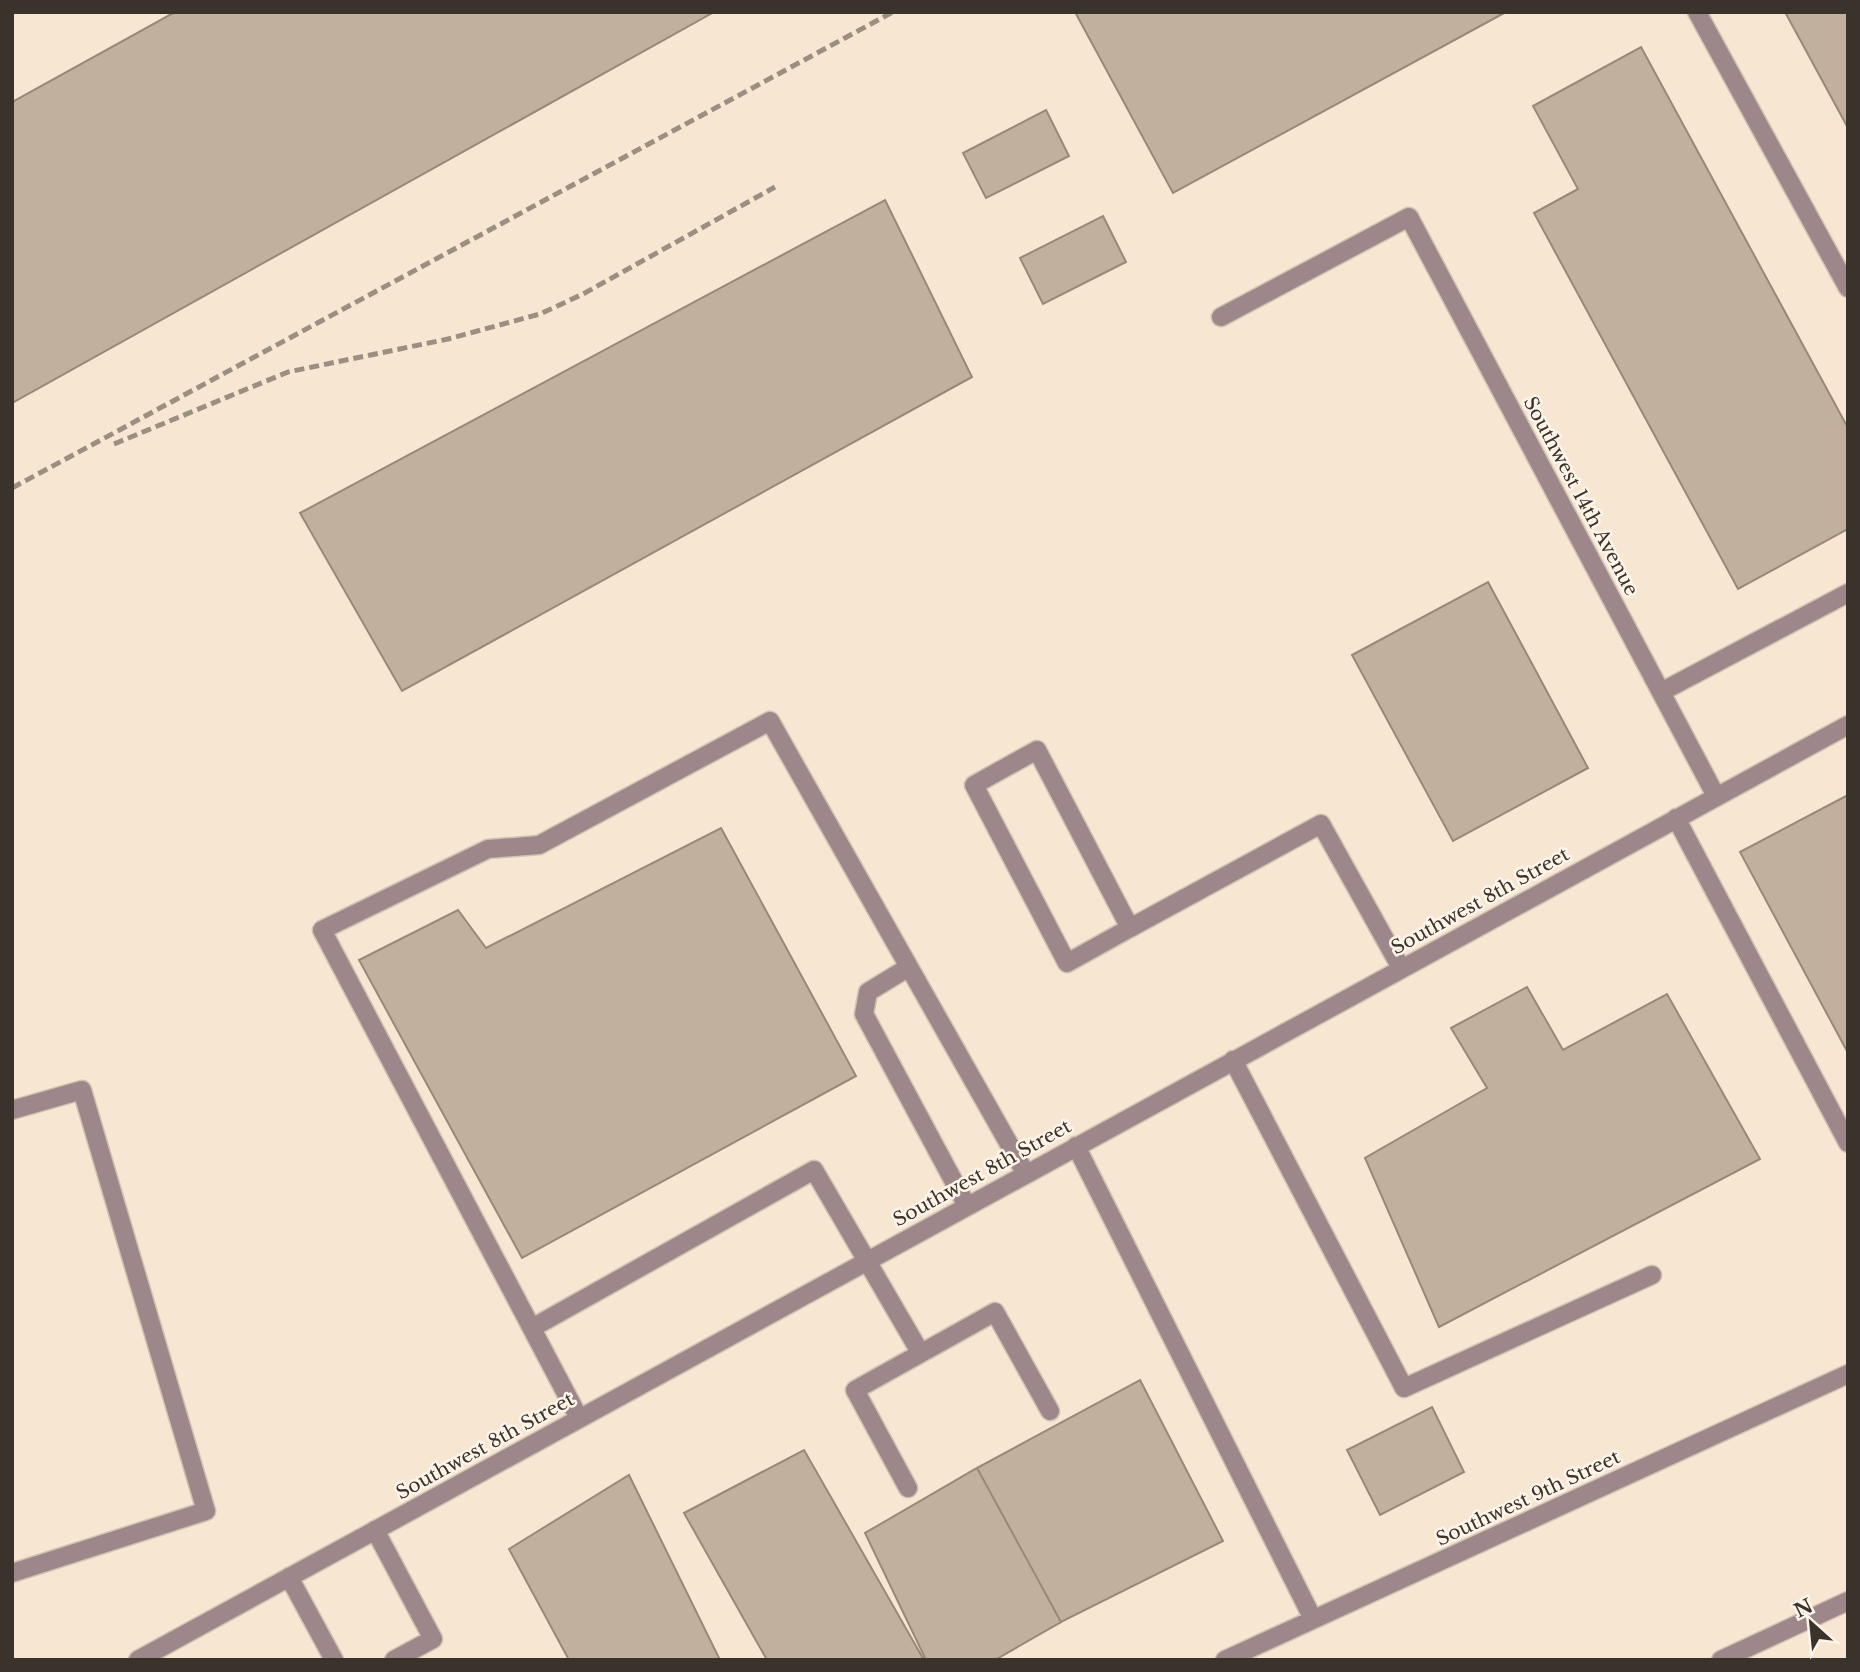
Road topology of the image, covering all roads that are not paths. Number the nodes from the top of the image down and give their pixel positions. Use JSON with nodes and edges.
{"nodes":[{"id":1,"x":1698,"y":12,"type":"edge"},
{"id":2,"x":1848,"y":288,"type":"edge"},
{"id":3,"x":1221,"y":317,"type":"dead end"},
{"id":4,"x":1848,"y":593,"type":"edge"},
{"id":5,"x":1661,"y":692,"type":"junction"},
{"id":6,"x":1848,"y":724,"type":"edge"},
{"id":7,"x":1716,"y":796,"type":"junction"},
{"id":8,"x":1676,"y":818,"type":"junction"},
{"id":9,"x":1130,"y":928,"type":"junction"},
{"id":10,"x":909,"y":967,"type":"junction"},
{"id":11,"x":1401,"y":968,"type":"junction"},
{"id":12,"x":1233,"y":1060,"type":"junction"},
{"id":13,"x":12,"y":1110,"type":"edge"},
{"id":14,"x":1848,"y":1143,"type":"edge"},
{"id":15,"x":1076,"y":1146,"type":"junction"},
{"id":16,"x":1026,"y":1174,"type":"junction"},
{"id":17,"x":967,"y":1206,"type":"junction"},
{"id":18,"x":867,"y":1260,"type":"junction"},
{"id":19,"x":1652,"y":1275,"type":"dead end"},
{"id":20,"x":532,"y":1328,"type":"junction"},
{"id":21,"x":919,"y":1352,"type":"junction"},
{"id":22,"x":1848,"y":1374,"type":"edge"},
{"id":23,"x":1050,"y":1411,"type":"dead end"},
{"id":24,"x":579,"y":1418,"type":"junction"},
{"id":25,"x":908,"y":1488,"type":"dead end"},
{"id":26,"x":375,"y":1530,"type":"junction"},
{"id":27,"x":12,"y":1573,"type":"edge"},
{"id":28,"x":289,"y":1577,"type":"junction"},
{"id":29,"x":1848,"y":1601,"type":"edge"},
{"id":30,"x":1313,"y":1619,"type":"junction"},
{"id":31,"x":138,"y":1660,"type":"edge"},
{"id":32,"x":334,"y":1660,"type":"edge"},
{"id":33,"x":394,"y":1660,"type":"edge"},
{"id":34,"x":1225,"y":1660,"type":"edge"},
{"id":35,"x":1721,"y":1660,"type":"edge"}],
"edges":[{"from":1,"to":2,"type":"street"},
{"from":3,"to":5,"type":"street","name":"Southwest 14th Avenue"},
{"from":4,"to":5,"type":"street"},
{"from":5,"to":7,"type":"street","name":"Southwest 14th Avenue"},
{"from":6,"to":7,"type":"street","name":"Southwest 8th Street"},
{"from":7,"to":8,"type":"street","name":"Southwest 8th Street"},
{"from":8,"to":11,"type":"street","name":"Southwest 8th Street"},
{"from":8,"to":14,"type":"street"},
{"from":9,"to":9,"type":"street"},
{"from":9,"to":11,"type":"street"},
{"from":10,"to":16,"type":"street"},
{"from":10,"to":17,"type":"street"},
{"from":10,"to":20,"type":"street"},
{"from":11,"to":12,"type":"street","name":"Southwest 8th Street"},
{"from":12,"to":15,"type":"street","name":"Southwest 8th Street"},
{"from":12,"to":19,"type":"street"},
{"from":13,"to":27,"type":"street"},
{"from":15,"to":16,"type":"street","name":"Southwest 8th Street"},
{"from":15,"to":30,"type":"street"},
{"from":16,"to":17,"type":"street","name":"Southwest 8th Street"},
{"from":17,"to":18,"type":"street","name":"Southwest 8th Street"},
{"from":18,"to":20,"type":"street"},
{"from":18,"to":21,"type":"street"},
{"from":18,"to":24,"type":"street","name":"Southwest 8th Street"},
{"from":20,"to":24,"type":"street"},
{"from":21,"to":23,"type":"street"},
{"from":21,"to":25,"type":"street"},
{"from":22,"to":30,"type":"street","name":"Southwest 9th Street"},
{"from":24,"to":26,"type":"street","name":"Southwest 8th Street"},
{"from":26,"to":28,"type":"street","name":"Southwest 8th Street"},
{"from":26,"to":33,"type":"street"},
{"from":28,"to":31,"type":"street","name":"Southwest 8th Street"},
{"from":28,"to":32,"type":"street"},
{"from":29,"to":35,"type":"street"},
{"from":30,"to":34,"type":"street","name":"Southwest 9th Street"}]}
